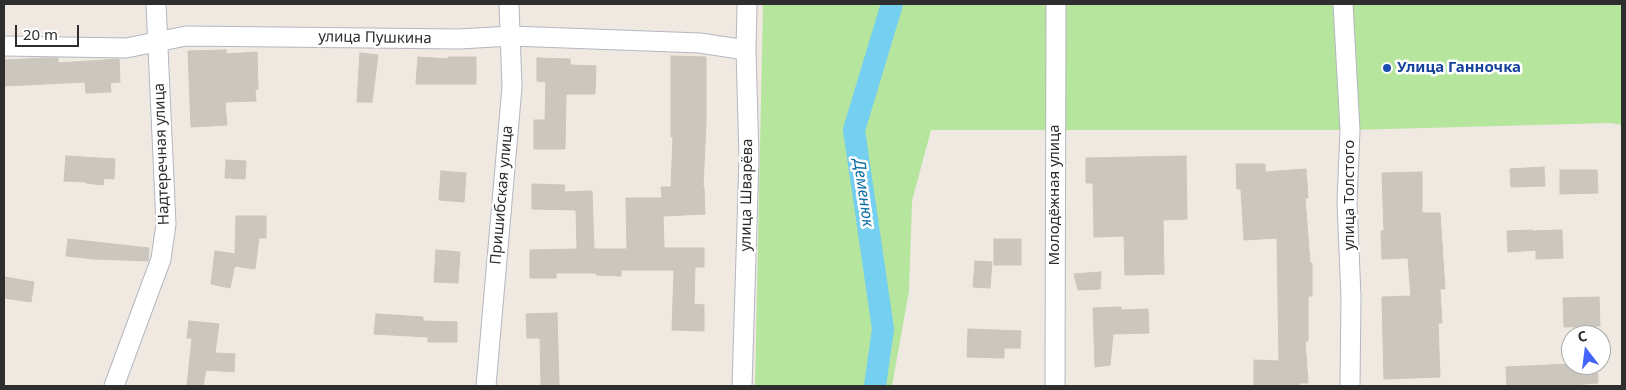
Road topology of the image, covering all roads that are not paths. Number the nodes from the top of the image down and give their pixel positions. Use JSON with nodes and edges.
{"nodes":[{"id":1,"x":156,"y":4,"type":"edge"},
{"id":2,"x":509,"y":4,"type":"edge"},
{"id":3,"x":748,"y":4,"type":"edge"},
{"id":4,"x":1056,"y":4,"type":"edge"},
{"id":5,"x":1344,"y":4,"type":"edge"},
{"id":6,"x":511,"y":36,"type":"junction"},
{"id":7,"x":158,"y":40,"type":"junction"},
{"id":8,"x":4,"y":46,"type":"edge"},
{"id":9,"x":746,"y":50,"type":"junction"},
{"id":10,"x":114,"y":386,"type":"edge"},
{"id":11,"x":486,"y":386,"type":"edge"},
{"id":12,"x":742,"y":386,"type":"edge"},
{"id":13,"x":1055,"y":386,"type":"edge"},
{"id":14,"x":1350,"y":386,"type":"edge"}],
"edges":[{"from":1,"to":7,"type":"street","name":"Надтеречная улица"},
{"from":2,"to":6,"type":"street","name":"Пришибская улица"},
{"from":3,"to":9,"type":"street","name":"улица Шварёва"},
{"from":4,"to":13,"type":"street","name":"Молодёжная улица"},
{"from":5,"to":14,"type":"street","name":"улица Толстого"},
{"from":6,"to":7,"type":"street","name":"улица Пушкина"},
{"from":6,"to":9,"type":"street","name":"улица Пушкина"},
{"from":6,"to":11,"type":"street","name":"Пришибская улица"},
{"from":7,"to":8,"type":"street","name":"улица Пушкина"},
{"from":7,"to":10,"type":"street","name":"Надтеречная улица"},
{"from":9,"to":12,"type":"street","name":"улица Шварёва"}]}
